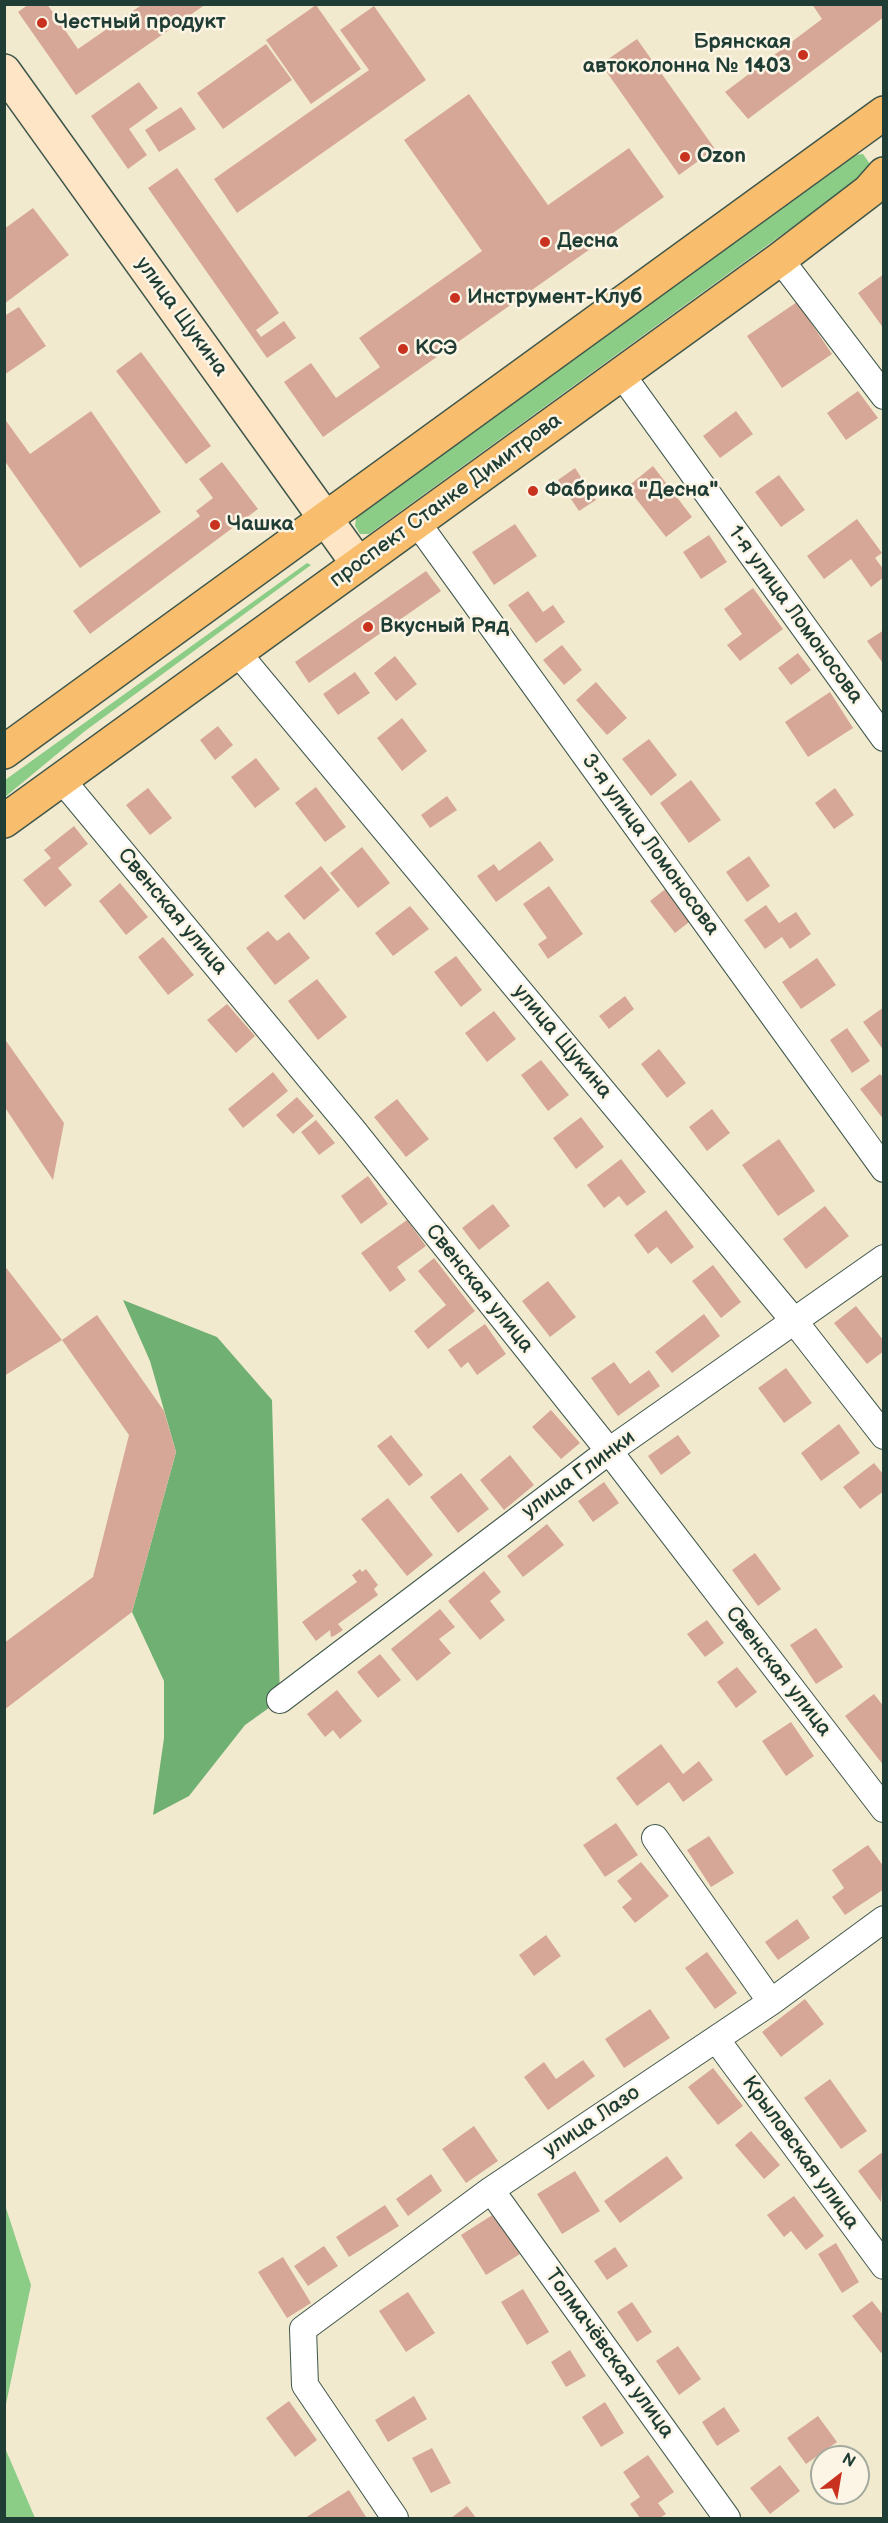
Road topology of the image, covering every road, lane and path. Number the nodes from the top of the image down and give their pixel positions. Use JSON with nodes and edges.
{"nodes":[{"id":1,"x":4,"y":71,"type":"edge"},
{"id":2,"x":884,"y":113,"type":"edge"},
{"id":3,"x":884,"y":131,"type":"edge"},
{"id":4,"x":840,"y":147,"type":"junction"},
{"id":5,"x":878,"y":184,"type":"edge"},
{"id":6,"x":780,"y":259,"type":"junction"},
{"id":7,"x":622,"y":375,"type":"junction"},
{"id":8,"x":884,"y":396,"type":"edge"},
{"id":9,"x":325,"y":518,"type":"junction"},
{"id":10,"x":416,"y":522,"type":"junction"},
{"id":11,"x":358,"y":564,"type":"junction"},
{"id":12,"x":237,"y":652,"type":"junction"},
{"id":13,"x":884,"y":738,"type":"edge"},
{"id":14,"x":4,"y":752,"type":"edge"},
{"id":15,"x":62,"y":780,"type":"junction"},
{"id":16,"x":4,"y":821,"type":"edge"},
{"id":17,"x":884,"y":1169,"type":"edge"},
{"id":18,"x":884,"y":1258,"type":"edge"},
{"id":19,"x":795,"y":1322,"type":"junction"},
{"id":20,"x":884,"y":1436,"type":"edge"},
{"id":21,"x":609,"y":1451,"type":"junction"},
{"id":22,"x":280,"y":1700,"type":"dead end"},
{"id":23,"x":884,"y":1809,"type":"edge"},
{"id":24,"x":654,"y":1838,"type":"dead end"},
{"id":25,"x":884,"y":1919,"type":"edge"},
{"id":26,"x":771,"y":2002,"type":"junction"},
{"id":27,"x":716,"y":2039,"type":"junction"},
{"id":28,"x":491,"y":2190,"type":"junction"},
{"id":29,"x":884,"y":2266,"type":"edge"},
{"id":30,"x":395,"y":2518,"type":"edge"},
{"id":31,"x":727,"y":2518,"type":"edge"}],
"edges":[{"from":1,"to":9,"type":"street","name":"улица Щукина"},
{"from":2,"to":4,"type":"main road"},
{"from":3,"to":4,"type":"street"},
{"from":4,"to":9,"type":"main road"},
{"from":5,"to":6,"type":"main road","name":"проспект Станке Димитрова"},
{"from":6,"to":7,"type":"main road","name":"проспект Станке Димитрова"},
{"from":6,"to":8,"type":"street"},
{"from":7,"to":10,"type":"main road","name":"проспект Станке Димитрова"},
{"from":7,"to":13,"type":"street","name":"1-я улица Ломоносова"},
{"from":9,"to":11,"type":"street","name":"улица Щукина"},
{"from":9,"to":14,"type":"main road"},
{"from":10,"to":11,"type":"main road","name":"проспект Станке Димитрова"},
{"from":10,"to":17,"type":"street","name":"3-я улица Ломоносова"},
{"from":11,"to":12,"type":"main road","name":"проспект Станке Димитрова"},
{"from":12,"to":15,"type":"main road","name":"проспект Станке Димитрова"},
{"from":12,"to":19,"type":"street","name":"улица Щукина"},
{"from":15,"to":16,"type":"main road","name":"проспект Станке Димитрова"},
{"from":15,"to":21,"type":"street","name":"Свенская улица"},
{"from":18,"to":19,"type":"street","name":"улица Глинки"},
{"from":19,"to":20,"type":"street","name":"улица Щукина"},
{"from":19,"to":21,"type":"street","name":"улица Глинки"},
{"from":21,"to":22,"type":"street","name":"улица Глинки"},
{"from":21,"to":23,"type":"street","name":"Свенская улица"},
{"from":24,"to":26,"type":"street"},
{"from":25,"to":26,"type":"street","name":"улица Лазо"},
{"from":26,"to":27,"type":"street","name":"улица Лазо"},
{"from":27,"to":28,"type":"street","name":"улица Лазо"},
{"from":27,"to":29,"type":"street","name":"Крыловская улица"},
{"from":28,"to":30,"type":"street","name":"улица Лазо"},
{"from":28,"to":31,"type":"street","name":"Толмачёвская улица"}]}
